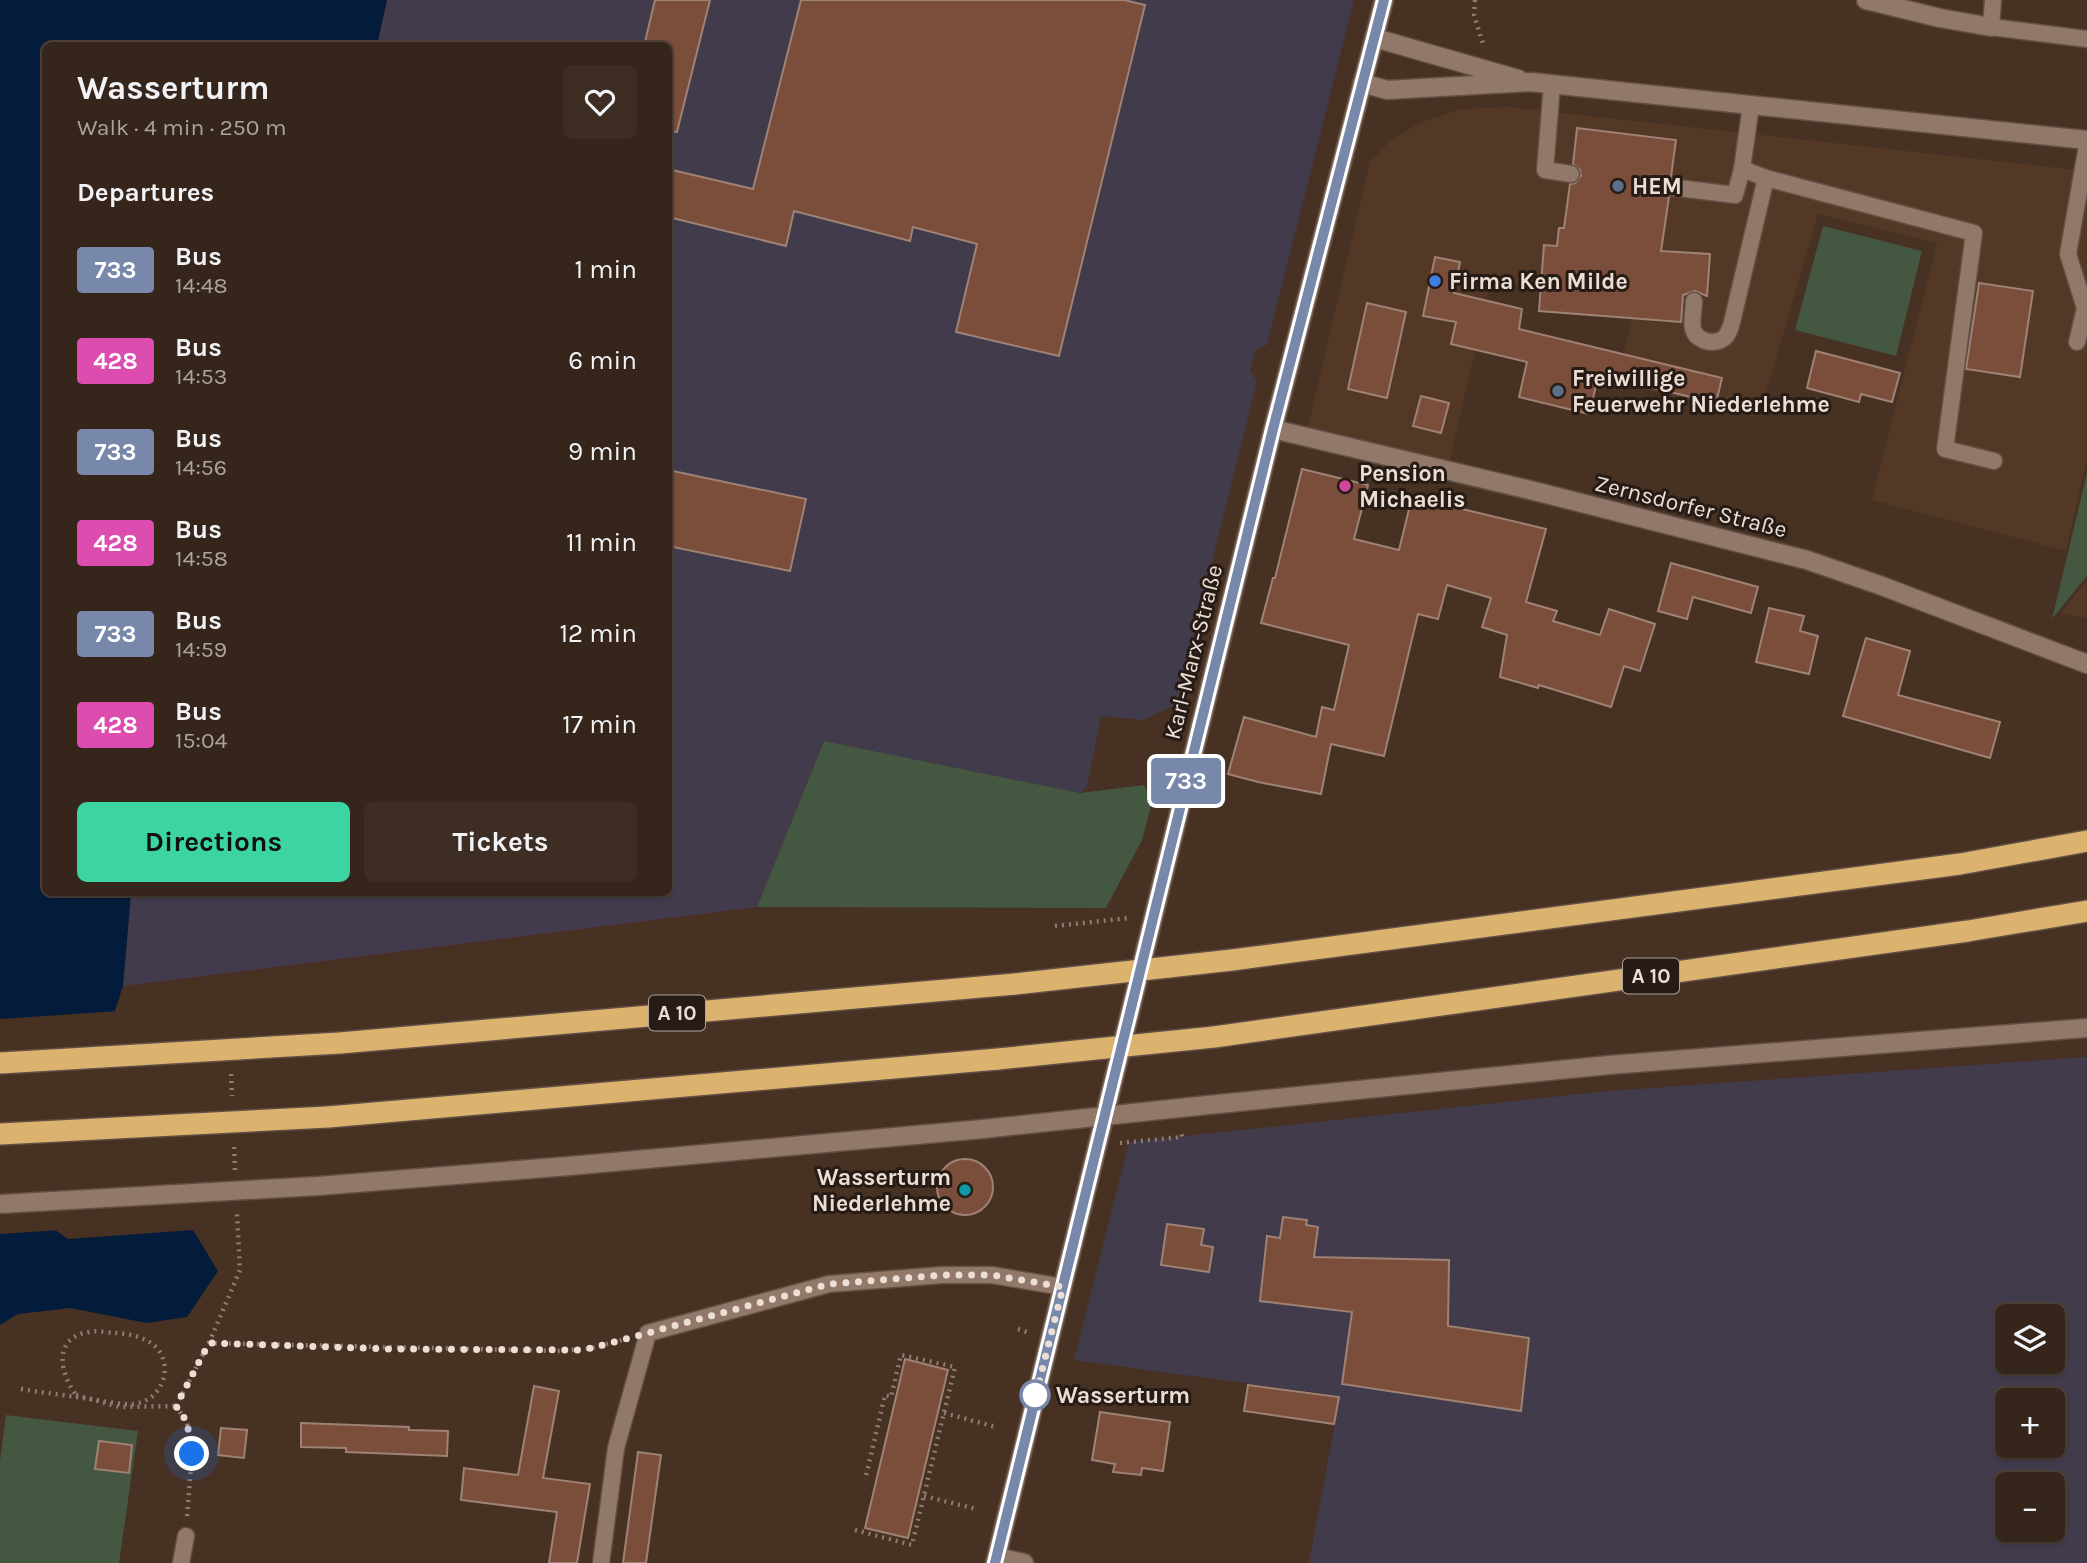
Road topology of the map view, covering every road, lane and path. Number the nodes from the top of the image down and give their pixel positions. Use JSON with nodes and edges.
{"nodes":[{"id":1,"x":1384,"y":0,"type":"edge"},
{"id":2,"x":1475,"y":0,"type":"edge"},
{"id":3,"x":1866,"y":0,"type":"edge"},
{"id":4,"x":1993,"y":0,"type":"edge"},
{"id":5,"x":1991,"y":26,"type":"junction"},
{"id":6,"x":1375,"y":38,"type":"junction"},
{"id":7,"x":2087,"y":40,"type":"edge"},
{"id":8,"x":1492,"y":71,"type":"junction"},
{"id":9,"x":1531,"y":82,"type":"junction"},
{"id":10,"x":1362,"y":83,"type":"junction"},
{"id":11,"x":1552,"y":84,"type":"junction"},
{"id":12,"x":1751,"y":106,"type":"junction"},
{"id":13,"x":2087,"y":140,"type":"edge"},
{"id":14,"x":2087,"y":146,"type":"edge"},
{"id":15,"x":1742,"y":169,"type":"junction"},
{"id":16,"x":1571,"y":174,"type":"dead end"},
{"id":17,"x":1766,"y":178,"type":"junction"},
{"id":18,"x":1670,"y":187,"type":"dead end"},
{"id":19,"x":1694,"y":301,"type":"dead end"},
{"id":20,"x":2077,"y":342,"type":"dead end"},
{"id":21,"x":1273,"y":429,"type":"junction"},
{"id":22,"x":1994,"y":461,"type":"dead end"},
{"id":23,"x":2087,"y":664,"type":"edge"},
{"id":24,"x":2087,"y":841,"type":"edge"},
{"id":25,"x":2087,"y":911,"type":"edge"},
{"id":26,"x":1129,"y":918,"type":"dead end"},
{"id":27,"x":1055,"y":926,"type":"dead end"},
{"id":28,"x":2087,"y":1028,"type":"edge"},
{"id":29,"x":0,"y":1063,"type":"edge"},
{"id":30,"x":1181,"y":1130,"type":"dead end"},
{"id":31,"x":0,"y":1134,"type":"edge"},
{"id":32,"x":1098,"y":1145,"type":"junction"},
{"id":33,"x":0,"y":1204,"type":"edge"},
{"id":34,"x":1063,"y":1287,"type":"junction"},
{"id":35,"x":648,"y":1333,"type":"junction"},
{"id":36,"x":21,"y":1389,"type":"dead end"},
{"id":37,"x":176,"y":1406,"type":"junction"},
{"id":38,"x":943,"y":1413,"type":"junction"},
{"id":39,"x":996,"y":1427,"type":"dead end"},
{"id":40,"x":865,"y":1480,"type":"dead end"},
{"id":41,"x":923,"y":1496,"type":"junction"},
{"id":42,"x":976,"y":1509,"type":"dead end"},
{"id":43,"x":856,"y":1531,"type":"dead end"},
{"id":44,"x":186,"y":1536,"type":"joint"},
{"id":45,"x":996,"y":1560,"type":"edge"},
{"id":46,"x":181,"y":1563,"type":"edge"},
{"id":47,"x":601,"y":1563,"type":"edge"},
{"id":48,"x":1024,"y":1563,"type":"edge"}],
"edges":[{"from":1,"to":6,"type":"street","name":"Karl-Marx-Straße"},
{"from":2,"to":8,"type":"path"},
{"from":3,"to":5,"type":"street"},
{"from":4,"to":5,"type":"lane"},
{"from":5,"to":7,"type":"lane"},
{"from":6,"to":8,"type":"street"},
{"from":6,"to":10,"type":"street","name":"Karl-Marx-Straße"},
{"from":8,"to":9,"type":"street"},
{"from":9,"to":10,"type":"street"},
{"from":9,"to":11,"type":"street"},
{"from":10,"to":21,"type":"street","name":"Karl-Marx-Straße"},
{"from":11,"to":12,"type":"street"},
{"from":11,"to":16,"type":"lane"},
{"from":12,"to":13,"type":"street"},
{"from":12,"to":15,"type":"lane"},
{"from":14,"to":20,"type":"lane"},
{"from":15,"to":17,"type":"lane"},
{"from":15,"to":18,"type":"lane"},
{"from":17,"to":19,"type":"lane"},
{"from":17,"to":22,"type":"lane"},
{"from":21,"to":23,"type":"street","name":"Zernsdorfer Straße"},
{"from":21,"to":32,"type":"street","name":"Karl-Marx-Straße"},
{"from":24,"to":29,"type":"highway","number":"A 10","bridge":true},
{"from":25,"to":31,"type":"highway","number":"A 10","bridge":true},
{"from":26,"to":27,"type":"path"},
{"from":28,"to":33,"type":"street","bridge":true},
{"from":30,"to":32,"type":"path"},
{"from":32,"to":34,"type":"street","name":"Karl-Marx-Straße"},
{"from":34,"to":35,"type":"lane"},
{"from":34,"to":45,"type":"street","name":"Karl-Marx-Straße"},
{"from":35,"to":37,"type":"path"},
{"from":35,"to":47,"type":"lane"},
{"from":36,"to":37,"type":"path","bridge":true},
{"from":37,"to":44,"type":"path"},
{"from":38,"to":39,"type":"path"},
{"from":38,"to":40,"type":"path"},
{"from":38,"to":41,"type":"path"},
{"from":41,"to":42,"type":"path"},
{"from":41,"to":43,"type":"path"},
{"from":44,"to":46,"type":"lane"},
{"from":45,"to":48,"type":"street"}]}
